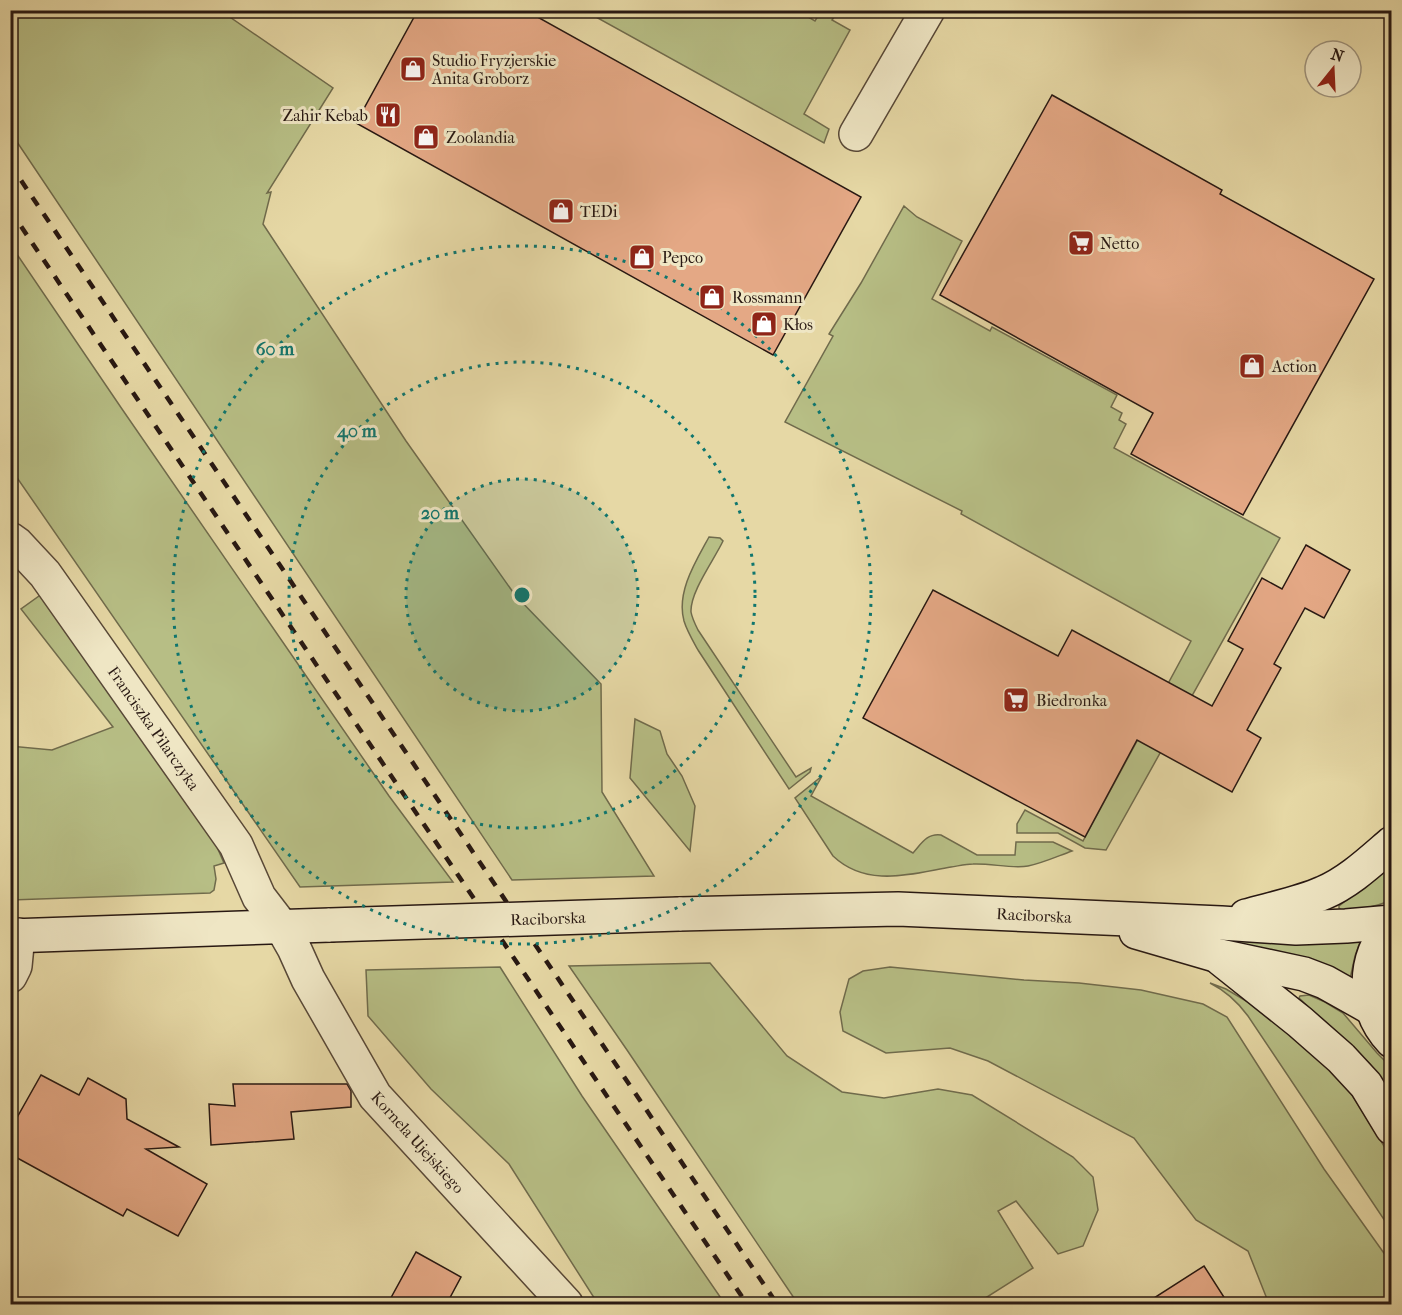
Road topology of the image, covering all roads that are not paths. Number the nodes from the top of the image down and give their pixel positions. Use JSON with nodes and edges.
{"nodes":[{"id":1,"x":928,"y":10,"type":"edge"},
{"id":2,"x":856,"y":134,"type":"dead end"},
{"id":3,"x":10,"y":539,"type":"edge"},
{"id":4,"x":1392,"y":843,"type":"edge"},
{"id":5,"x":1086,"y":918,"type":"junction"},
{"id":6,"x":1221,"y":922,"type":"junction"},
{"id":7,"x":1392,"y":924,"type":"edge"},
{"id":8,"x":282,"y":927,"type":"junction"},
{"id":9,"x":14,"y":936,"type":"edge"},
{"id":10,"x":1215,"y":955,"type":"junction"},
{"id":11,"x":10,"y":976,"type":"edge"},
{"id":12,"x":1373,"y":1009,"type":"junction"},
{"id":13,"x":1392,"y":1041,"type":"edge"},
{"id":14,"x":1392,"y":1128,"type":"edge"},
{"id":15,"x":566,"y":1305,"type":"edge"}],
"edges":[{"from":1,"to":2,"type":"main road"},
{"from":3,"to":8,"type":"main road","name":"Franciszka Pilarczyka"},
{"from":4,"to":6,"type":"main road"},
{"from":5,"to":6,"type":"main road","name":"Raciborska"},
{"from":5,"to":8,"type":"main road","name":"Raciborska","bridge":true},
{"from":5,"to":10,"type":"main road","name":"Raciborska"},
{"from":6,"to":7,"type":"main road","name":"Raciborska"},
{"from":7,"to":12,"type":"main road"},
{"from":8,"to":9,"type":"main road","name":"Raciborska"},
{"from":8,"to":15,"type":"main road","name":"Kornela Ujejskiego"},
{"from":9,"to":11,"type":"main road"},
{"from":10,"to":12,"type":"main road","name":"Raciborska"},
{"from":10,"to":14,"type":"main road"},
{"from":12,"to":13,"type":"main road"}]}
